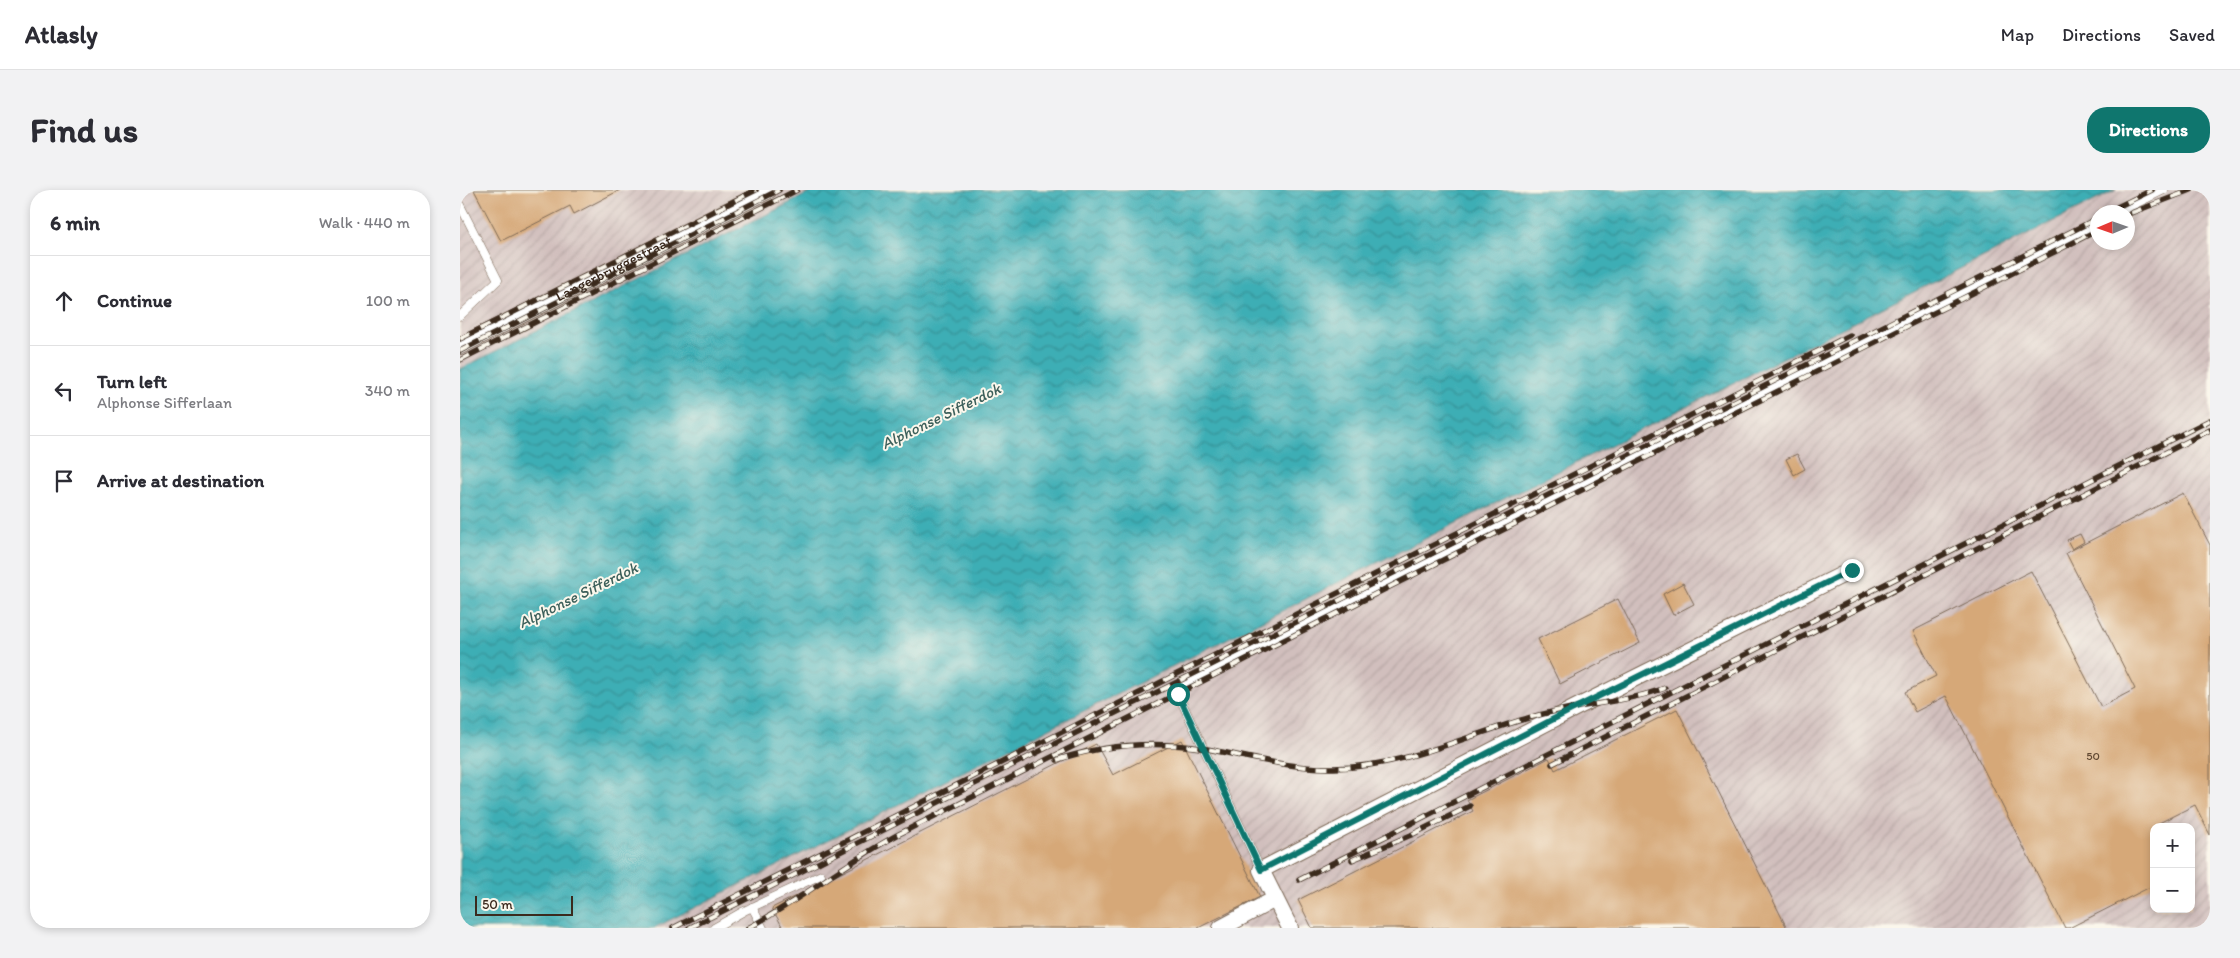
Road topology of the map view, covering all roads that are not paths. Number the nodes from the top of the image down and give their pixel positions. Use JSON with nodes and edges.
{"nodes":[{"id":1,"x":768,"y":190,"type":"edge"},
{"id":2,"x":2164,"y":190,"type":"edge"},
{"id":3,"x":460,"y":205,"type":"edge"},
{"id":4,"x":2133,"y":205,"type":"edge"},
{"id":5,"x":2090,"y":228,"type":"edge"},
{"id":6,"x":460,"y":316,"type":"edge"},
{"id":7,"x":460,"y":346,"type":"edge"},
{"id":8,"x":1852,"y":570,"type":"dead end"},
{"id":9,"x":1261,"y":870,"type":"junction"},
{"id":10,"x":821,"y":875,"type":"dead end"},
{"id":11,"x":1276,"y":899,"type":"junction"},
{"id":12,"x":752,"y":907,"type":"junction"},
{"id":13,"x":714,"y":928,"type":"edge"},
{"id":14,"x":763,"y":928,"type":"edge"},
{"id":15,"x":1221,"y":928,"type":"edge"},
{"id":16,"x":1290,"y":928,"type":"edge"}],
"edges":[{"from":1,"to":7,"type":"street","name":"Langerbruggestraat"},
{"from":2,"to":4,"type":"lane"},
{"from":3,"to":6,"type":"lane"},
{"from":5,"to":9,"type":"lane"},
{"from":8,"to":9,"type":"street"},
{"from":9,"to":11,"type":"street"},
{"from":10,"to":12,"type":"lane"},
{"from":11,"to":15,"type":"street"},
{"from":11,"to":16,"type":"street"},
{"from":12,"to":13,"type":"lane"},
{"from":12,"to":14,"type":"lane"}]}
